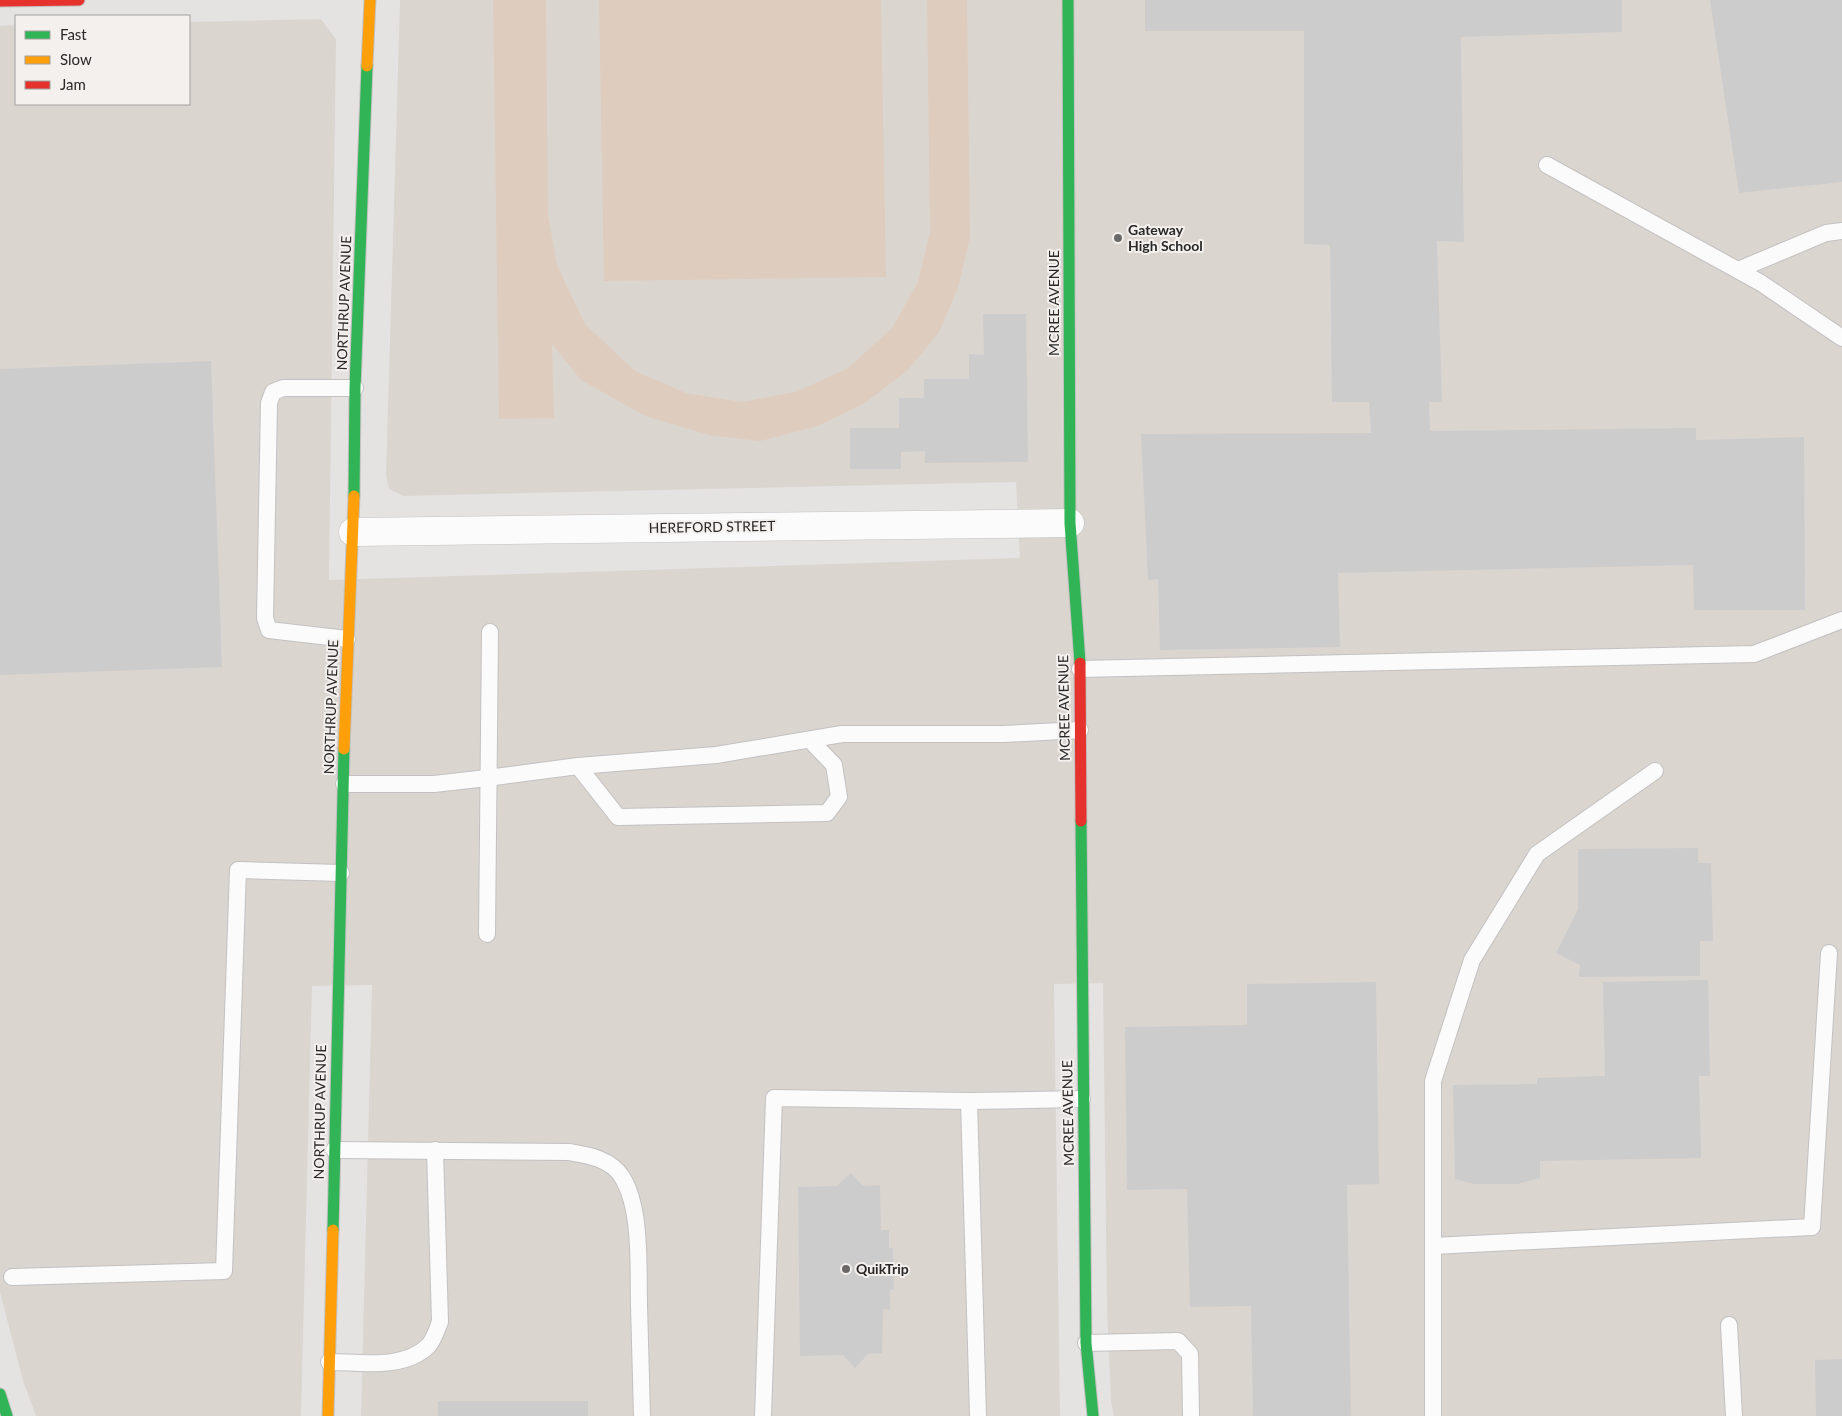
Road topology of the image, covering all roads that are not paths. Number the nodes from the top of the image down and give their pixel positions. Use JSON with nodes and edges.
{"nodes":[{"id":1,"x":79,"y":0,"type":"edge"},
{"id":2,"x":370,"y":0,"type":"edge"},
{"id":3,"x":1068,"y":0,"type":"edge"},
{"id":4,"x":0,"y":1,"type":"edge"},
{"id":5,"x":1547,"y":165,"type":"dead end"},
{"id":6,"x":1842,"y":231,"type":"edge"},
{"id":7,"x":1738,"y":270,"type":"junction"},
{"id":8,"x":1842,"y":338,"type":"edge"},
{"id":9,"x":355,"y":388,"type":"junction"},
{"id":10,"x":1070,"y":523,"type":"junction"},
{"id":11,"x":353,"y":532,"type":"junction"},
{"id":12,"x":1842,"y":620,"type":"edge"},
{"id":13,"x":490,"y":632,"type":"dead end"},
{"id":14,"x":347,"y":640,"type":"junction"},
{"id":15,"x":1080,"y":669,"type":"junction"},
{"id":16,"x":1080,"y":730,"type":"junction"},
{"id":17,"x":810,"y":740,"type":"junction"},
{"id":18,"x":578,"y":766,"type":"junction"},
{"id":19,"x":1654,"y":771,"type":"dead end"},
{"id":20,"x":487,"y":778,"type":"junction"},
{"id":21,"x":344,"y":784,"type":"junction"},
{"id":22,"x":341,"y":873,"type":"junction"},
{"id":23,"x":488,"y":934,"type":"dead end"},
{"id":24,"x":1828,"y":953,"type":"dead end"},
{"id":25,"x":1082,"y":1099,"type":"junction"},
{"id":26,"x":969,"y":1101,"type":"junction"},
{"id":27,"x":334,"y":1150,"type":"junction"},
{"id":28,"x":435,"y":1150,"type":"junction"},
{"id":29,"x":1433,"y":1246,"type":"junction"},
{"id":30,"x":12,"y":1277,"type":"dead end"},
{"id":31,"x":1729,"y":1325,"type":"dead end"},
{"id":32,"x":1086,"y":1343,"type":"junction"},
{"id":33,"x":329,"y":1362,"type":"junction"},
{"id":34,"x":0,"y":1394,"type":"edge"},
{"id":35,"x":7,"y":1416,"type":"edge"},
{"id":36,"x":328,"y":1416,"type":"edge"},
{"id":37,"x":642,"y":1416,"type":"edge"},
{"id":38,"x":762,"y":1416,"type":"edge"},
{"id":39,"x":978,"y":1416,"type":"edge"},
{"id":40,"x":1093,"y":1416,"type":"edge"},
{"id":41,"x":1191,"y":1416,"type":"edge"},
{"id":42,"x":1433,"y":1416,"type":"edge"},
{"id":43,"x":1734,"y":1416,"type":"edge"}],
"edges":[{"from":1,"to":4,"type":"main road"},
{"from":2,"to":9,"type":"main road","name":"NORTHRUP AVENUE"},
{"from":3,"to":10,"type":"main road","name":"MCREE AVENUE"},
{"from":5,"to":7,"type":"lane"},
{"from":6,"to":7,"type":"lane"},
{"from":7,"to":8,"type":"lane"},
{"from":9,"to":11,"type":"main road","name":"NORTHRUP AVENUE"},
{"from":9,"to":14,"type":"lane"},
{"from":10,"to":11,"type":"street","name":"HEREFORD STREET"},
{"from":10,"to":15,"type":"main road","name":"MCREE AVENUE"},
{"from":11,"to":14,"type":"main road","name":"NORTHRUP AVENUE"},
{"from":12,"to":15,"type":"lane"},
{"from":13,"to":20,"type":"lane"},
{"from":14,"to":21,"type":"main road","name":"NORTHRUP AVENUE"},
{"from":15,"to":16,"type":"main road","name":"MCREE AVENUE"},
{"from":16,"to":17,"type":"lane"},
{"from":16,"to":25,"type":"main road","name":"MCREE AVENUE"},
{"from":17,"to":18,"type":"lane"},
{"from":17,"to":18,"type":"lane"},
{"from":18,"to":20,"type":"lane"},
{"from":19,"to":29,"type":"lane"},
{"from":20,"to":21,"type":"lane"},
{"from":20,"to":23,"type":"lane"},
{"from":21,"to":22,"type":"main road","name":"NORTHRUP AVENUE"},
{"from":22,"to":27,"type":"main road","name":"NORTHRUP AVENUE"},
{"from":22,"to":30,"type":"lane"},
{"from":24,"to":29,"type":"lane"},
{"from":25,"to":26,"type":"lane"},
{"from":25,"to":32,"type":"main road","name":"MCREE AVENUE"},
{"from":26,"to":38,"type":"lane"},
{"from":26,"to":39,"type":"lane"},
{"from":27,"to":28,"type":"lane"},
{"from":27,"to":33,"type":"main road","name":"NORTHRUP AVENUE"},
{"from":28,"to":33,"type":"lane"},
{"from":28,"to":37,"type":"lane"},
{"from":29,"to":42,"type":"lane"},
{"from":31,"to":43,"type":"lane"},
{"from":32,"to":40,"type":"main road","name":"MCREE AVENUE"},
{"from":32,"to":41,"type":"lane"},
{"from":33,"to":36,"type":"main road","name":"NORTHRUP AVENUE"},
{"from":34,"to":35,"type":"main road"}]}
